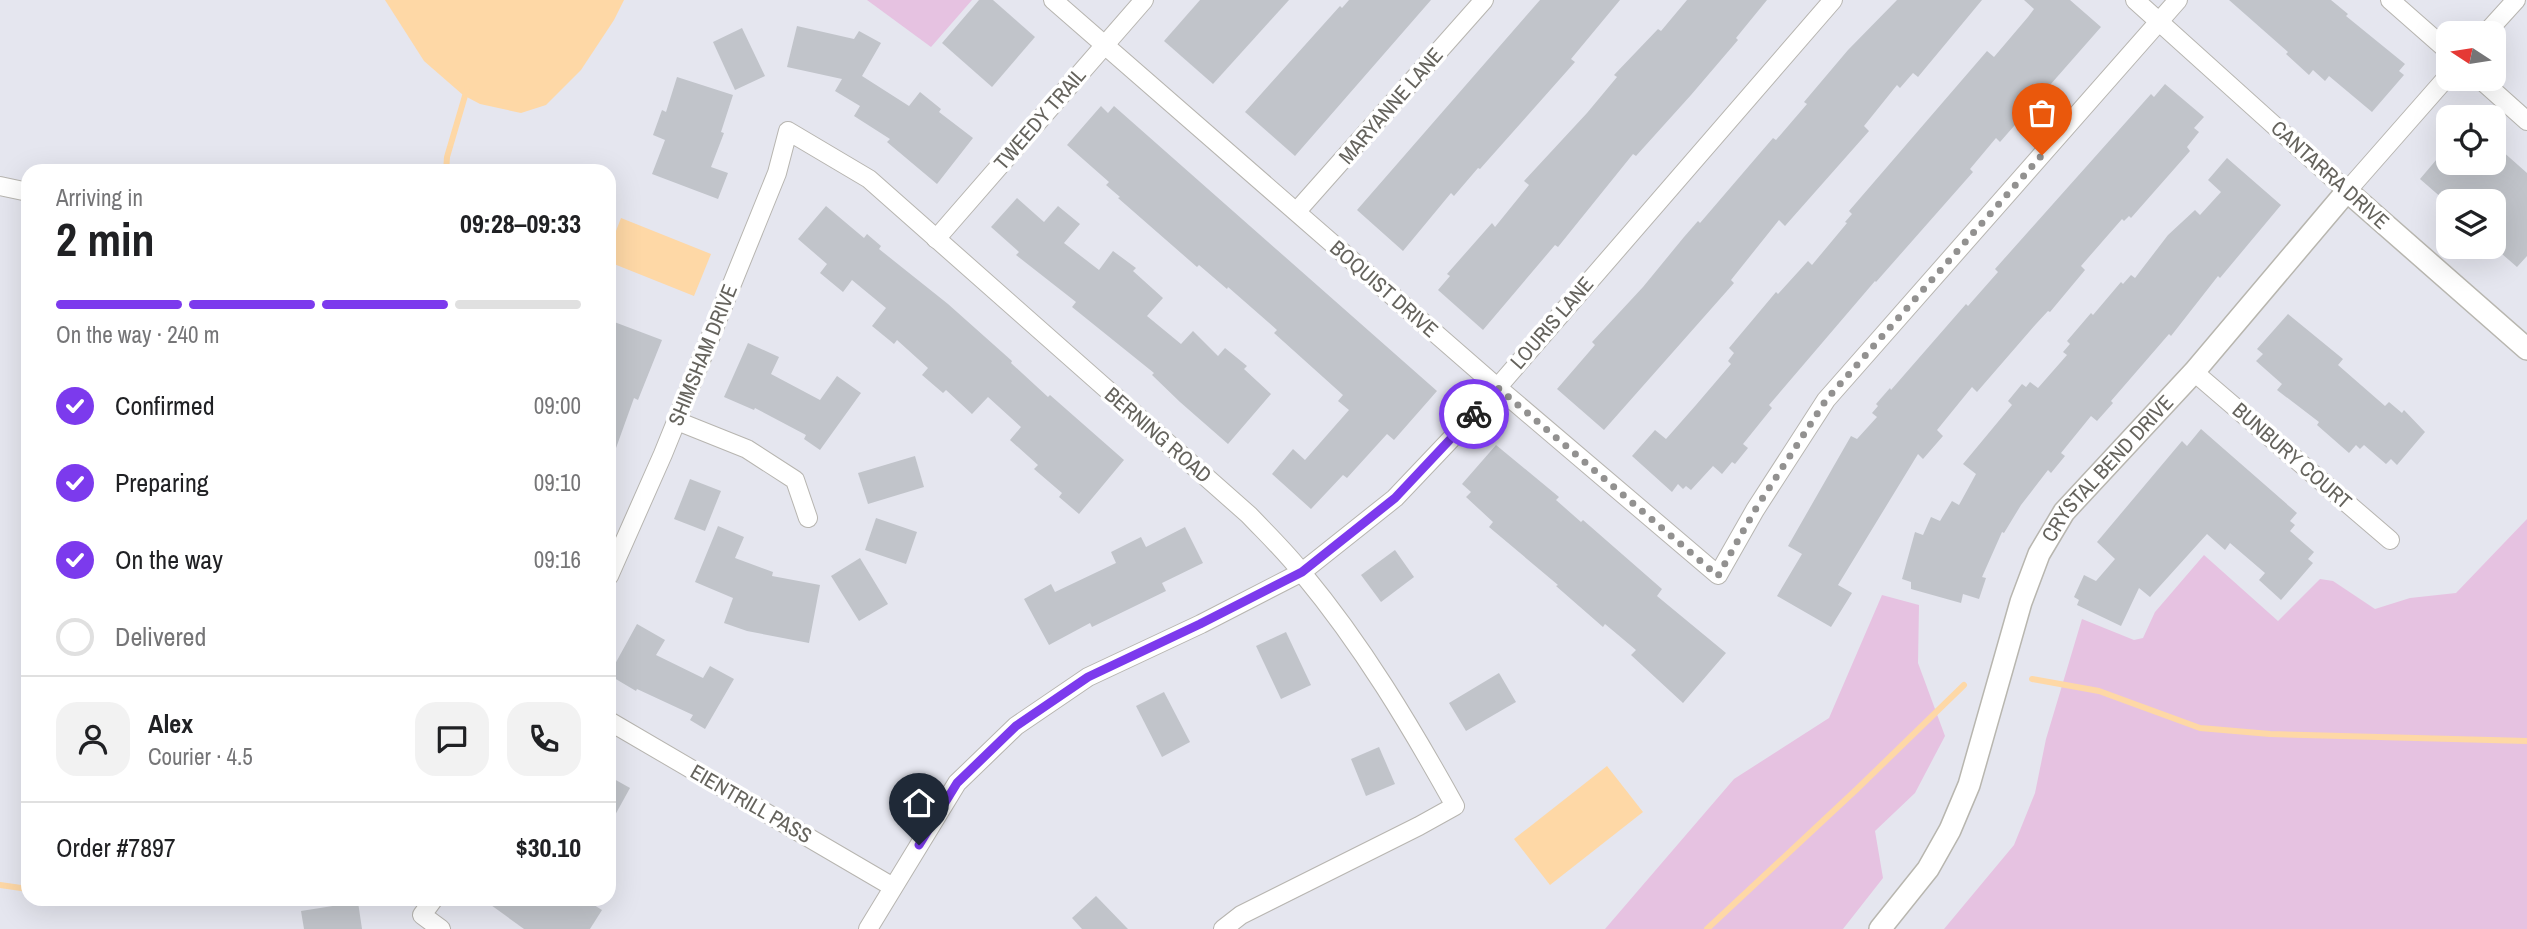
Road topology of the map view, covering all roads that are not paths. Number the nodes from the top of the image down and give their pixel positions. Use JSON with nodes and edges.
{"nodes":[{"id":1,"x":1053,"y":0,"type":"edge"},
{"id":2,"x":1143,"y":0,"type":"edge"},
{"id":3,"x":1484,"y":0,"type":"edge"},
{"id":4,"x":1833,"y":0,"type":"edge"},
{"id":5,"x":2135,"y":0,"type":"edge"},
{"id":6,"x":2178,"y":0,"type":"edge"},
{"id":7,"x":2390,"y":0,"type":"edge"},
{"id":8,"x":2516,"y":0,"type":"edge"},
{"id":9,"x":2159,"y":21,"type":"junction"},
{"id":10,"x":2497,"y":21,"type":"edge"},
{"id":11,"x":2436,"y":40,"type":"edge"},
{"id":12,"x":1104,"y":45,"type":"junction"},
{"id":13,"x":2436,"y":90,"type":"edge"},
{"id":14,"x":2493,"y":91,"type":"edge"},
{"id":15,"x":2527,"y":121,"type":"edge"},
{"id":16,"x":788,"y":131,"type":"joint"},
{"id":17,"x":0,"y":186,"type":"edge"},
{"id":18,"x":21,"y":190,"type":"edge"},
{"id":19,"x":2347,"y":191,"type":"junction"},
{"id":20,"x":1297,"y":211,"type":"junction"},
{"id":21,"x":936,"y":239,"type":"junction"},
{"id":22,"x":2527,"y":349,"type":"edge"},
{"id":23,"x":2194,"y":372,"type":"junction"},
{"id":24,"x":1497,"y":387,"type":"junction"},
{"id":25,"x":677,"y":421,"type":"junction"},
{"id":26,"x":808,"y":518,"type":"dead end"},
{"id":27,"x":2390,"y":540,"type":"dead end"},
{"id":28,"x":616,"y":560,"type":"edge"},
{"id":29,"x":1302,"y":572,"type":"junction"},
{"id":30,"x":616,"y":725,"type":"edge"},
{"id":31,"x":893,"y":887,"type":"junction"},
{"id":32,"x":429,"y":906,"type":"edge"},
{"id":33,"x":441,"y":929,"type":"edge"},
{"id":34,"x":867,"y":929,"type":"edge"},
{"id":35,"x":1223,"y":929,"type":"edge"},
{"id":36,"x":1880,"y":929,"type":"edge"}],
"edges":[{"from":1,"to":12,"type":"street","name":"BOQUIST DRIVE"},
{"from":2,"to":12,"type":"street","name":"TWEEDY TRAIL"},
{"from":3,"to":20,"type":"street","name":"MARYANNE LANE"},
{"from":4,"to":24,"type":"street","name":"LOURIS LANE"},
{"from":5,"to":9,"type":"street","name":"CANTARRA DRIVE"},
{"from":6,"to":9,"type":"street"},
{"from":7,"to":11,"type":"street"},
{"from":8,"to":10,"type":"street"},
{"from":9,"to":19,"type":"street","name":"CANTARRA DRIVE"},
{"from":9,"to":24,"type":"street","name":"BOQUIST DRIVE"},
{"from":12,"to":20,"type":"street","name":"BOQUIST DRIVE"},
{"from":12,"to":21,"type":"street","name":"TWEEDY TRAIL"},
{"from":13,"to":19,"type":"street","name":"CRYSTAL BEND DRIVE"},
{"from":14,"to":15,"type":"street"},
{"from":16,"to":21,"type":"street","name":"BERNING ROAD"},
{"from":16,"to":25,"type":"street","name":"SHIMSHAM DRIVE"},
{"from":17,"to":18,"type":"street"},
{"from":19,"to":22,"type":"street","name":"CANTARRA DRIVE"},
{"from":19,"to":23,"type":"street","name":"CRYSTAL BEND DRIVE"},
{"from":20,"to":24,"type":"street","name":"BOQUIST DRIVE"},
{"from":21,"to":29,"type":"street","name":"BERNING ROAD"},
{"from":23,"to":27,"type":"street","name":"BUNBURY COURT"},
{"from":23,"to":36,"type":"street","name":"CRYSTAL BEND DRIVE"},
{"from":24,"to":29,"type":"street","name":"LOURIS LANE"},
{"from":25,"to":26,"type":"street"},
{"from":25,"to":28,"type":"street","name":"SHIMSHAM DRIVE"},
{"from":29,"to":31,"type":"street","name":"LOURIS LANE"},
{"from":29,"to":35,"type":"street","name":"BERNING ROAD"},
{"from":30,"to":31,"type":"street","name":"EIENTRILL PASS"},
{"from":31,"to":34,"type":"street","name":"LOURIS LANE"},
{"from":32,"to":33,"type":"street"}]}
